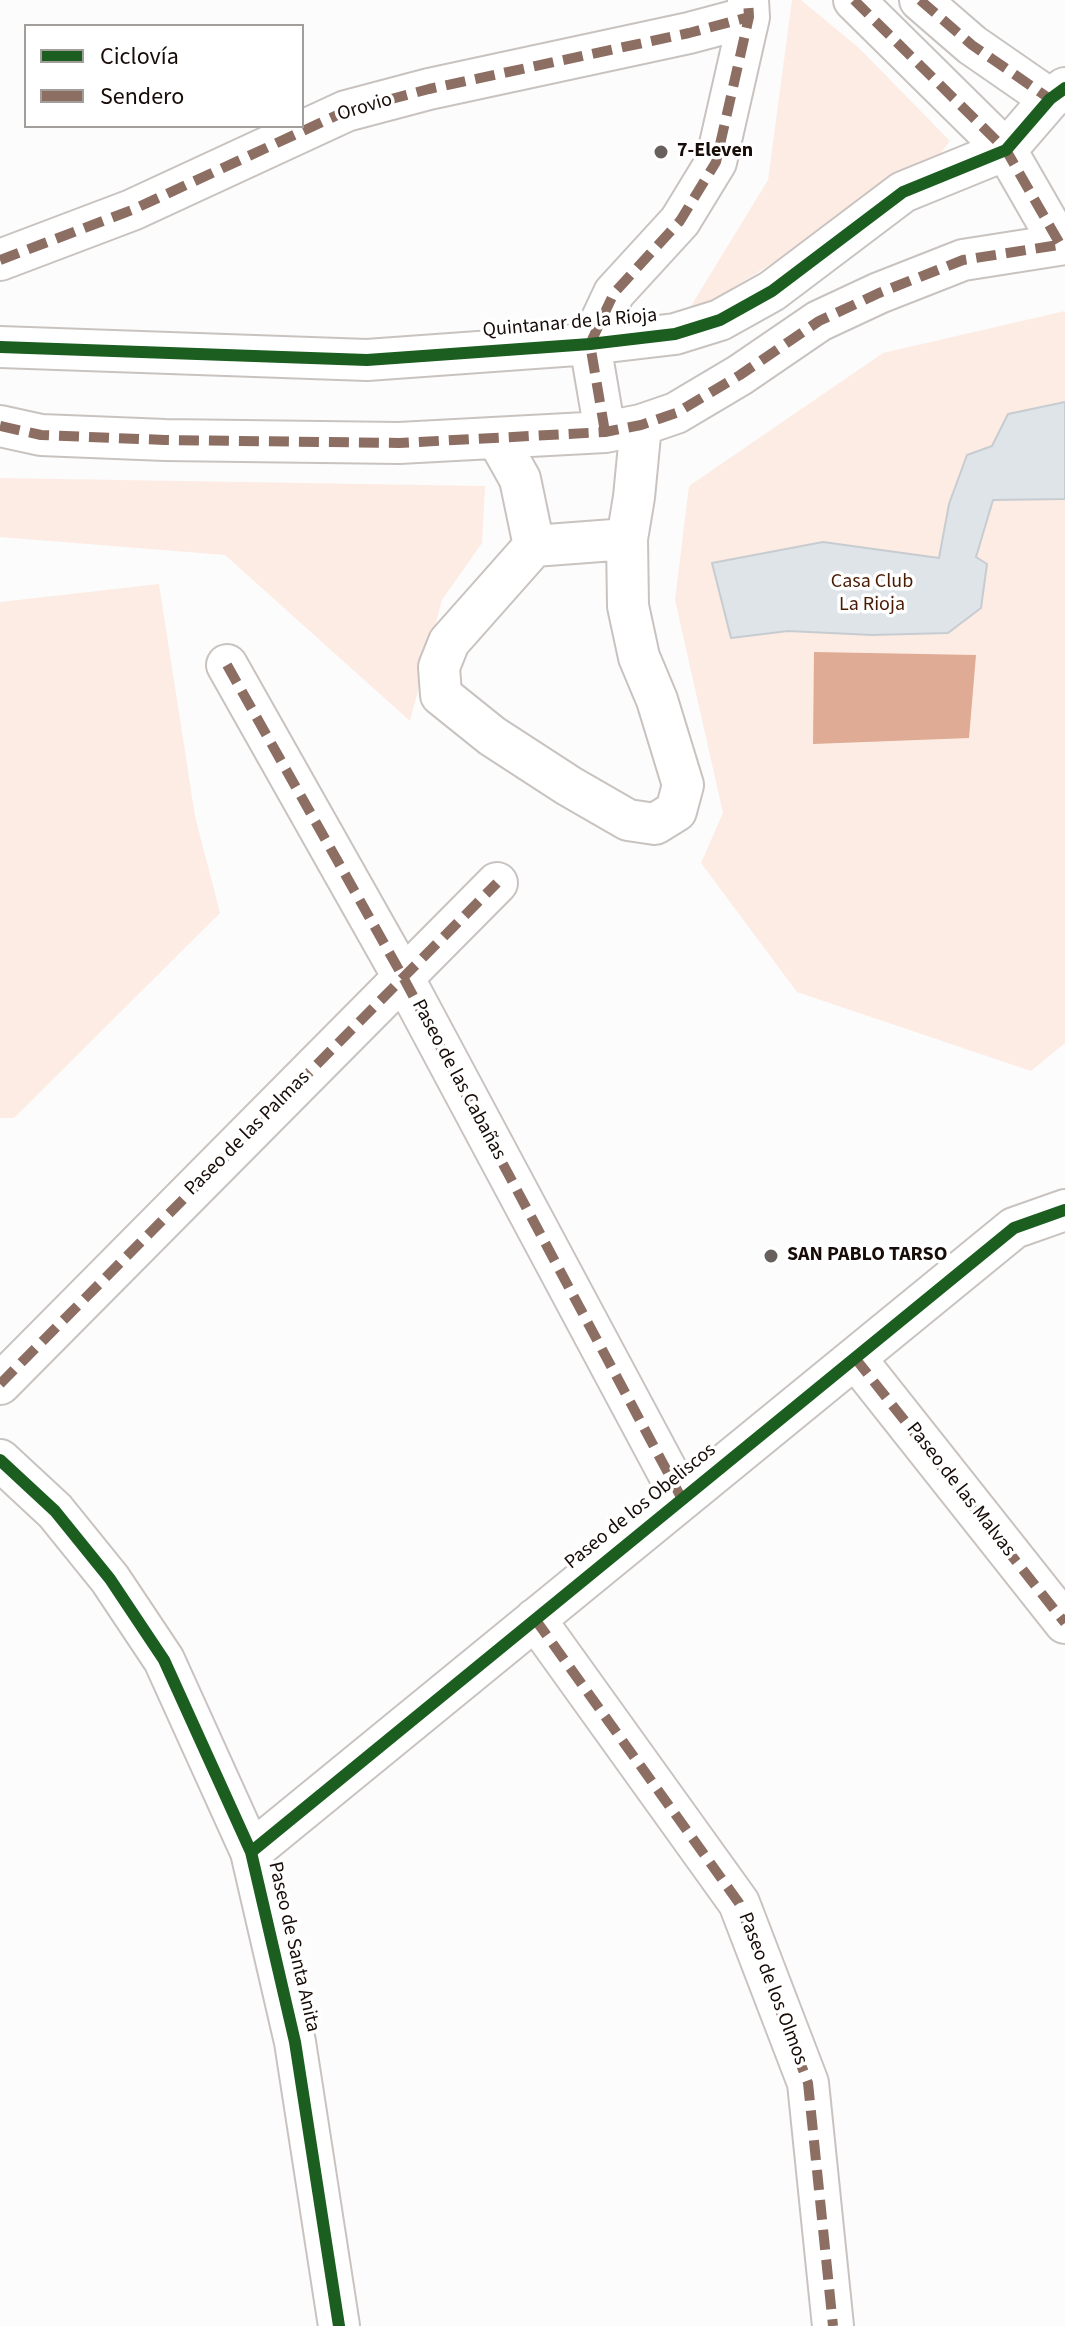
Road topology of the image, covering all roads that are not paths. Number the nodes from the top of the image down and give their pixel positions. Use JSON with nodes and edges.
{"nodes":[{"id":1,"x":854,"y":0,"type":"edge"},
{"id":2,"x":920,"y":0,"type":"edge"},
{"id":3,"x":749,"y":9,"type":"edge"},
{"id":4,"x":1058,"y":94,"type":"edge"},
{"id":5,"x":1006,"y":150,"type":"junction"},
{"id":6,"x":1062,"y":244,"type":"edge"},
{"id":7,"x":0,"y":260,"type":"edge"},
{"id":8,"x":590,"y":344,"type":"junction"},
{"id":9,"x":0,"y":347,"type":"edge"},
{"id":10,"x":0,"y":426,"type":"edge"},
{"id":11,"x":623,"y":428,"type":"junction"},
{"id":12,"x":497,"y":438,"type":"junction"},
{"id":13,"x":627,"y":539,"type":"junction"},
{"id":14,"x":534,"y":546,"type":"junction"},
{"id":15,"x":227,"y":665,"type":"dead end"},
{"id":16,"x":497,"y":883,"type":"dead end"},
{"id":17,"x":403,"y":977,"type":"junction"},
{"id":18,"x":1065,"y":1210,"type":"edge"},
{"id":19,"x":855,"y":1358,"type":"junction"},
{"id":20,"x":0,"y":1384,"type":"edge"},
{"id":21,"x":0,"y":1460,"type":"edge"},
{"id":22,"x":682,"y":1499,"type":"junction"},
{"id":23,"x":535,"y":1619,"type":"junction"},
{"id":24,"x":1065,"y":1623,"type":"edge"},
{"id":25,"x":251,"y":1852,"type":"junction"},
{"id":26,"x":339,"y":2326,"type":"edge"},
{"id":27,"x":833,"y":2326,"type":"edge"}],
"edges":[{"from":1,"to":5,"type":"street"},
{"from":2,"to":4,"type":"street","name":"Quintanar de la Rioja"},
{"from":3,"to":7,"type":"street","name":"Orovio"},
{"from":3,"to":8,"type":"street"},
{"from":4,"to":5,"type":"street","name":"Quintanar de la Rioja"},
{"from":5,"to":6,"type":"street"},
{"from":5,"to":8,"type":"street","name":"Quintanar de la Rioja"},
{"from":6,"to":11,"type":"street"},
{"from":8,"to":9,"type":"street","name":"Quintanar de la Rioja"},
{"from":8,"to":11,"type":"street"},
{"from":10,"to":12,"type":"street"},
{"from":11,"to":12,"type":"street"},
{"from":11,"to":13,"type":"street"},
{"from":12,"to":14,"type":"street"},
{"from":13,"to":14,"type":"street"},
{"from":13,"to":14,"type":"street"},
{"from":15,"to":17,"type":"street","name":"Paseo de las Cabañas"},
{"from":16,"to":17,"type":"street","name":"Paseo de las Palmas"},
{"from":17,"to":20,"type":"street","name":"Paseo de las Palmas"},
{"from":17,"to":22,"type":"street","name":"Paseo de las Cabañas"},
{"from":18,"to":19,"type":"street","name":"Paseo de los Obeliscos"},
{"from":19,"to":22,"type":"street","name":"Paseo de los Obeliscos"},
{"from":19,"to":24,"type":"street","name":"Paseo de las Malvas"},
{"from":21,"to":25,"type":"street","name":"Paseo de Santa Anita"},
{"from":22,"to":23,"type":"street","name":"Paseo de los Obeliscos"},
{"from":23,"to":25,"type":"street","name":"Paseo de los Obeliscos"},
{"from":23,"to":27,"type":"street","name":"Paseo de los Olmos"},
{"from":25,"to":26,"type":"street","name":"Paseo de Santa Anita"}]}
